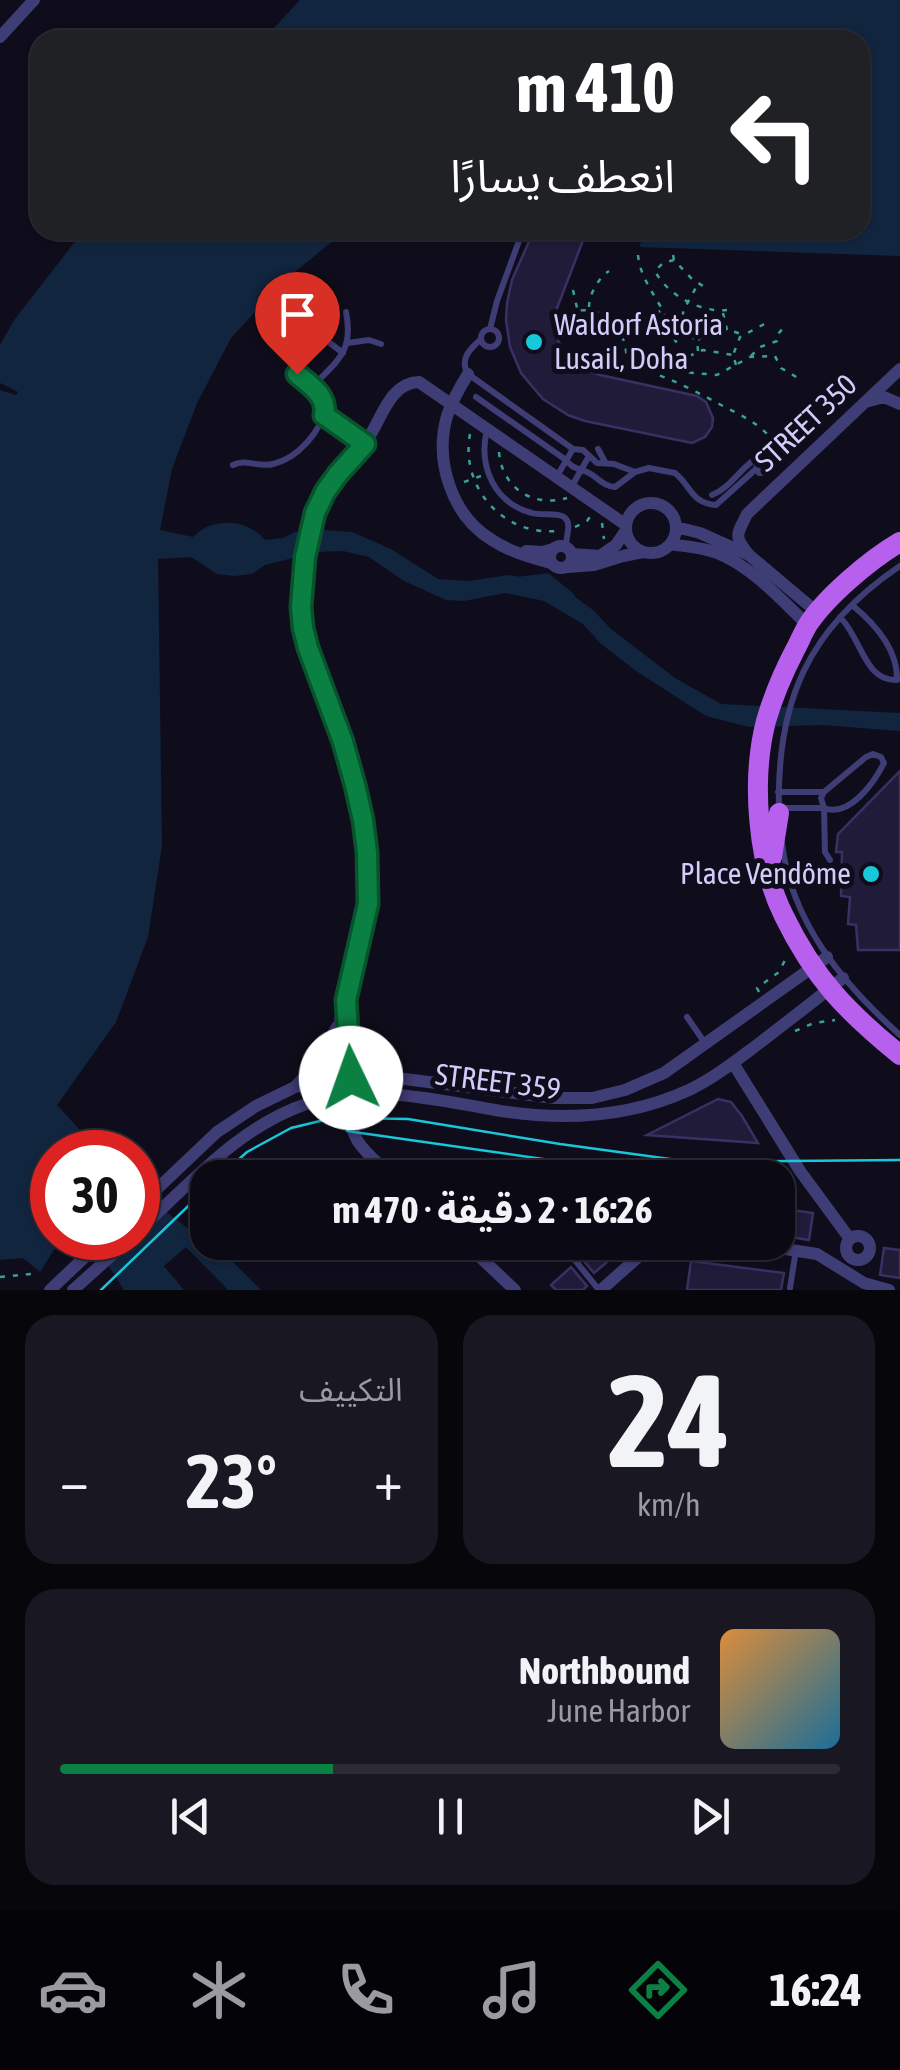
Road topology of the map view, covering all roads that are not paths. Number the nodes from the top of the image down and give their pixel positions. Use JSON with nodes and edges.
{"nodes":[{"id":1,"x":34,"y":0,"type":"edge"},
{"id":2,"x":0,"y":37,"type":"edge"},
{"id":3,"x":520,"y":240,"type":"edge"},
{"id":4,"x":346,"y":312,"type":"dead end"},
{"id":5,"x":490,"y":328,"type":"junction"},
{"id":6,"x":378,"y":330,"type":"dead end"},
{"id":7,"x":481,"y":339,"type":"junction"},
{"id":8,"x":369,"y":340,"type":"junction"},
{"id":9,"x":348,"y":343,"type":"junction"},
{"id":10,"x":381,"y":344,"type":"dead end"},
{"id":11,"x":343,"y":352,"type":"junction"},
{"id":12,"x":900,"y":372,"type":"edge"},
{"id":13,"x":471,"y":376,"type":"junction"},
{"id":14,"x":312,"y":388,"type":"junction"},
{"id":15,"x":476,"y":397,"type":"dead end"},
{"id":16,"x":900,"y":401,"type":"edge"},
{"id":17,"x":862,"y":404,"type":"junction"},
{"id":18,"x":324,"y":415,"type":"junction"},
{"id":19,"x":486,"y":434,"type":"junction"},
{"id":20,"x":365,"y":444,"type":"junction"},
{"id":21,"x":573,"y":449,"type":"junction"},
{"id":22,"x":598,"y":450,"type":"dead end"},
{"id":23,"x":588,"y":456,"type":"junction"},
{"id":24,"x":763,"y":456,"type":"junction"},
{"id":25,"x":566,"y":460,"type":"junction"},
{"id":26,"x":606,"y":463,"type":"junction"},
{"id":27,"x":233,"y":465,"type":"dead end"},
{"id":28,"x":773,"y":466,"type":"junction"},
{"id":29,"x":756,"y":469,"type":"junction"},
{"id":30,"x":580,"y":470,"type":"junction"},
{"id":31,"x":635,"y":472,"type":"junction"},
{"id":32,"x":556,"y":477,"type":"junction"},
{"id":33,"x":784,"y":477,"type":"junction"},
{"id":34,"x":570,"y":492,"type":"junction"},
{"id":35,"x":712,"y":495,"type":"dead end"},
{"id":36,"x":747,"y":514,"type":"junction"},
{"id":37,"x":676,"y":527,"type":"junction"},
{"id":38,"x":626,"y":528,"type":"junction"},
{"id":39,"x":700,"y":533,"type":"junction"},
{"id":40,"x":900,"y":542,"type":"edge"},
{"id":41,"x":670,"y":544,"type":"junction"},
{"id":42,"x":644,"y":552,"type":"junction"},
{"id":43,"x":562,"y":556,"type":"junction"},
{"id":44,"x":750,"y":556,"type":"junction"},
{"id":45,"x":900,"y":566,"type":"edge"},
{"id":46,"x":830,"y":614,"type":"junction"},
{"id":47,"x":785,"y":692,"type":"junction"},
{"id":48,"x":772,"y":740,"type":"junction"},
{"id":49,"x":824,"y":792,"type":"junction"},
{"id":50,"x":779,"y":804,"type":"junction"},
{"id":51,"x":824,"y":808,"type":"junction"},
{"id":52,"x":830,"y":860,"type":"dead end"},
{"id":53,"x":769,"y":874,"type":"junction"},
{"id":54,"x":820,"y":962,"type":"junction"},
{"id":55,"x":836,"y":984,"type":"junction"},
{"id":56,"x":687,"y":1017,"type":"dead end"},
{"id":57,"x":344,"y":1023,"type":"junction"},
{"id":58,"x":900,"y":1034,"type":"edge"},
{"id":59,"x":705,"y":1044,"type":"junction"},
{"id":60,"x":900,"y":1055,"type":"edge"},
{"id":61,"x":732,"y":1063,"type":"junction"},
{"id":62,"x":389,"y":1077,"type":"junction"},
{"id":63,"x":346,"y":1078,"type":"junction"},
{"id":64,"x":295,"y":1087,"type":"junction"},
{"id":65,"x":347,"y":1094,"type":"junction"},
{"id":66,"x":375,"y":1160,"type":"edge"},
{"id":67,"x":160,"y":1185,"type":"edge"},
{"id":68,"x":160,"y":1211,"type":"edge"},
{"id":69,"x":850,"y":1239,"type":"dead end"},
{"id":70,"x":796,"y":1250,"type":"joint"},
{"id":71,"x":82,"y":1260,"type":"edge"},
{"id":72,"x":106,"y":1260,"type":"edge"},
{"id":73,"x":483,"y":1260,"type":"edge"},
{"id":74,"x":575,"y":1260,"type":"edge"},
{"id":75,"x":634,"y":1260,"type":"edge"},
{"id":76,"x":790,"y":1288,"type":"edge"},
{"id":77,"x":50,"y":1290,"type":"edge"},
{"id":78,"x":73,"y":1290,"type":"edge"},
{"id":79,"x":515,"y":1290,"type":"edge"},
{"id":80,"x":600,"y":1290,"type":"edge"},
{"id":81,"x":889,"y":1290,"type":"edge"}],
"edges":[{"from":1,"to":2,"type":"street"},
{"from":3,"to":5,"type":"lane"},
{"from":4,"to":9,"type":"lane"},
{"from":5,"to":7,"type":"lane"},
{"from":5,"to":7,"type":"lane"},
{"from":6,"to":8,"type":"lane"},
{"from":7,"to":13,"type":"lane"},
{"from":8,"to":9,"type":"lane"},
{"from":8,"to":10,"type":"lane"},
{"from":9,"to":11,"type":"lane"},
{"from":11,"to":14,"type":"lane"},
{"from":11,"to":14,"type":"lane"},
{"from":12,"to":16,"type":"street"},
{"from":12,"to":17,"type":"street","name":"STREET 350"},
{"from":13,"to":21,"type":"lane"},
{"from":13,"to":43,"type":"street","bridge":true},
{"from":14,"to":18,"type":"lane"},
{"from":15,"to":25,"type":"lane"},
{"from":16,"to":17,"type":"street"},
{"from":17,"to":33,"type":"street","name":"STREET 350"},
{"from":18,"to":20,"type":"lane"},
{"from":18,"to":27,"type":"lane"},
{"from":19,"to":20,"type":"street"},
{"from":19,"to":32,"type":"street"},
{"from":19,"to":43,"type":"lane"},
{"from":20,"to":57,"type":"street"},
{"from":21,"to":23,"type":"lane"},
{"from":21,"to":25,"type":"lane"},
{"from":22,"to":26,"type":"lane"},
{"from":23,"to":26,"type":"lane"},
{"from":23,"to":30,"type":"lane"},
{"from":24,"to":28,"type":"lane"},
{"from":24,"to":29,"type":"lane"},
{"from":24,"to":35,"type":"lane"},
{"from":25,"to":30,"type":"lane"},
{"from":25,"to":32,"type":"lane"},
{"from":26,"to":31,"type":"lane"},
{"from":28,"to":29,"type":"lane"},
{"from":28,"to":33,"type":"lane"},
{"from":29,"to":31,"type":"lane"},
{"from":30,"to":31,"type":"lane"},
{"from":30,"to":34,"type":"lane"},
{"from":32,"to":34,"type":"street"},
{"from":33,"to":36,"type":"street","name":"STREET 350"},
{"from":34,"to":38,"type":"street"},
{"from":36,"to":39,"type":"street"},
{"from":36,"to":44,"type":"street"},
{"from":37,"to":38,"type":"street"},
{"from":37,"to":39,"type":"street"},
{"from":37,"to":41,"type":"street"},
{"from":38,"to":42,"type":"street"},
{"from":38,"to":43,"type":"street"},
{"from":39,"to":44,"type":"street"},
{"from":40,"to":46,"type":"main road"},
{"from":41,"to":42,"type":"street"},
{"from":41,"to":46,"type":"street"},
{"from":42,"to":43,"type":"street"},
{"from":44,"to":46,"type":"street"},
{"from":45,"to":46,"type":"lane"},
{"from":46,"to":46,"type":"lane"},
{"from":46,"to":47,"type":"main road"},
{"from":46,"to":47,"type":"lane"},
{"from":47,"to":48,"type":"main road"},
{"from":48,"to":50,"type":"lane"},
{"from":48,"to":53,"type":"main road"},
{"from":49,"to":50,"type":"lane"},
{"from":49,"to":51,"type":"lane"},
{"from":49,"to":51,"type":"lane"},
{"from":50,"to":51,"type":"lane"},
{"from":50,"to":53,"type":"main road"},
{"from":50,"to":54,"type":"lane"},
{"from":51,"to":52,"type":"lane"},
{"from":53,"to":54,"type":"main road"},
{"from":54,"to":55,"type":"main road"},
{"from":54,"to":59,"type":"street","name":"STREET 359"},
{"from":55,"to":58,"type":"lane"},
{"from":55,"to":60,"type":"main road"},
{"from":55,"to":61,"type":"street","name":"STREET 359"},
{"from":56,"to":59,"type":"lane"},
{"from":57,"to":62,"type":"street"},
{"from":57,"to":63,"type":"street"},
{"from":57,"to":64,"type":"street","name":"STREET 359"},
{"from":59,"to":62,"type":"street","name":"STREET 359"},
{"from":61,"to":65,"type":"street","name":"STREET 359"},
{"from":61,"to":69,"type":"street"},
{"from":62,"to":63,"type":"street","name":"STREET 359"},
{"from":63,"to":64,"type":"street","name":"STREET 359"},
{"from":63,"to":65,"type":"street"},
{"from":64,"to":67,"type":"street","name":"STREET 359"},
{"from":65,"to":66,"type":"street"},
{"from":65,"to":68,"type":"street","name":"STREET 359"},
{"from":70,"to":76,"type":"lane"},
{"from":70,"to":81,"type":"street"},
{"from":71,"to":77,"type":"street"},
{"from":72,"to":78,"type":"street"},
{"from":73,"to":79,"type":"street"},
{"from":74,"to":80,"type":"lane"},
{"from":75,"to":80,"type":"street"}]}
